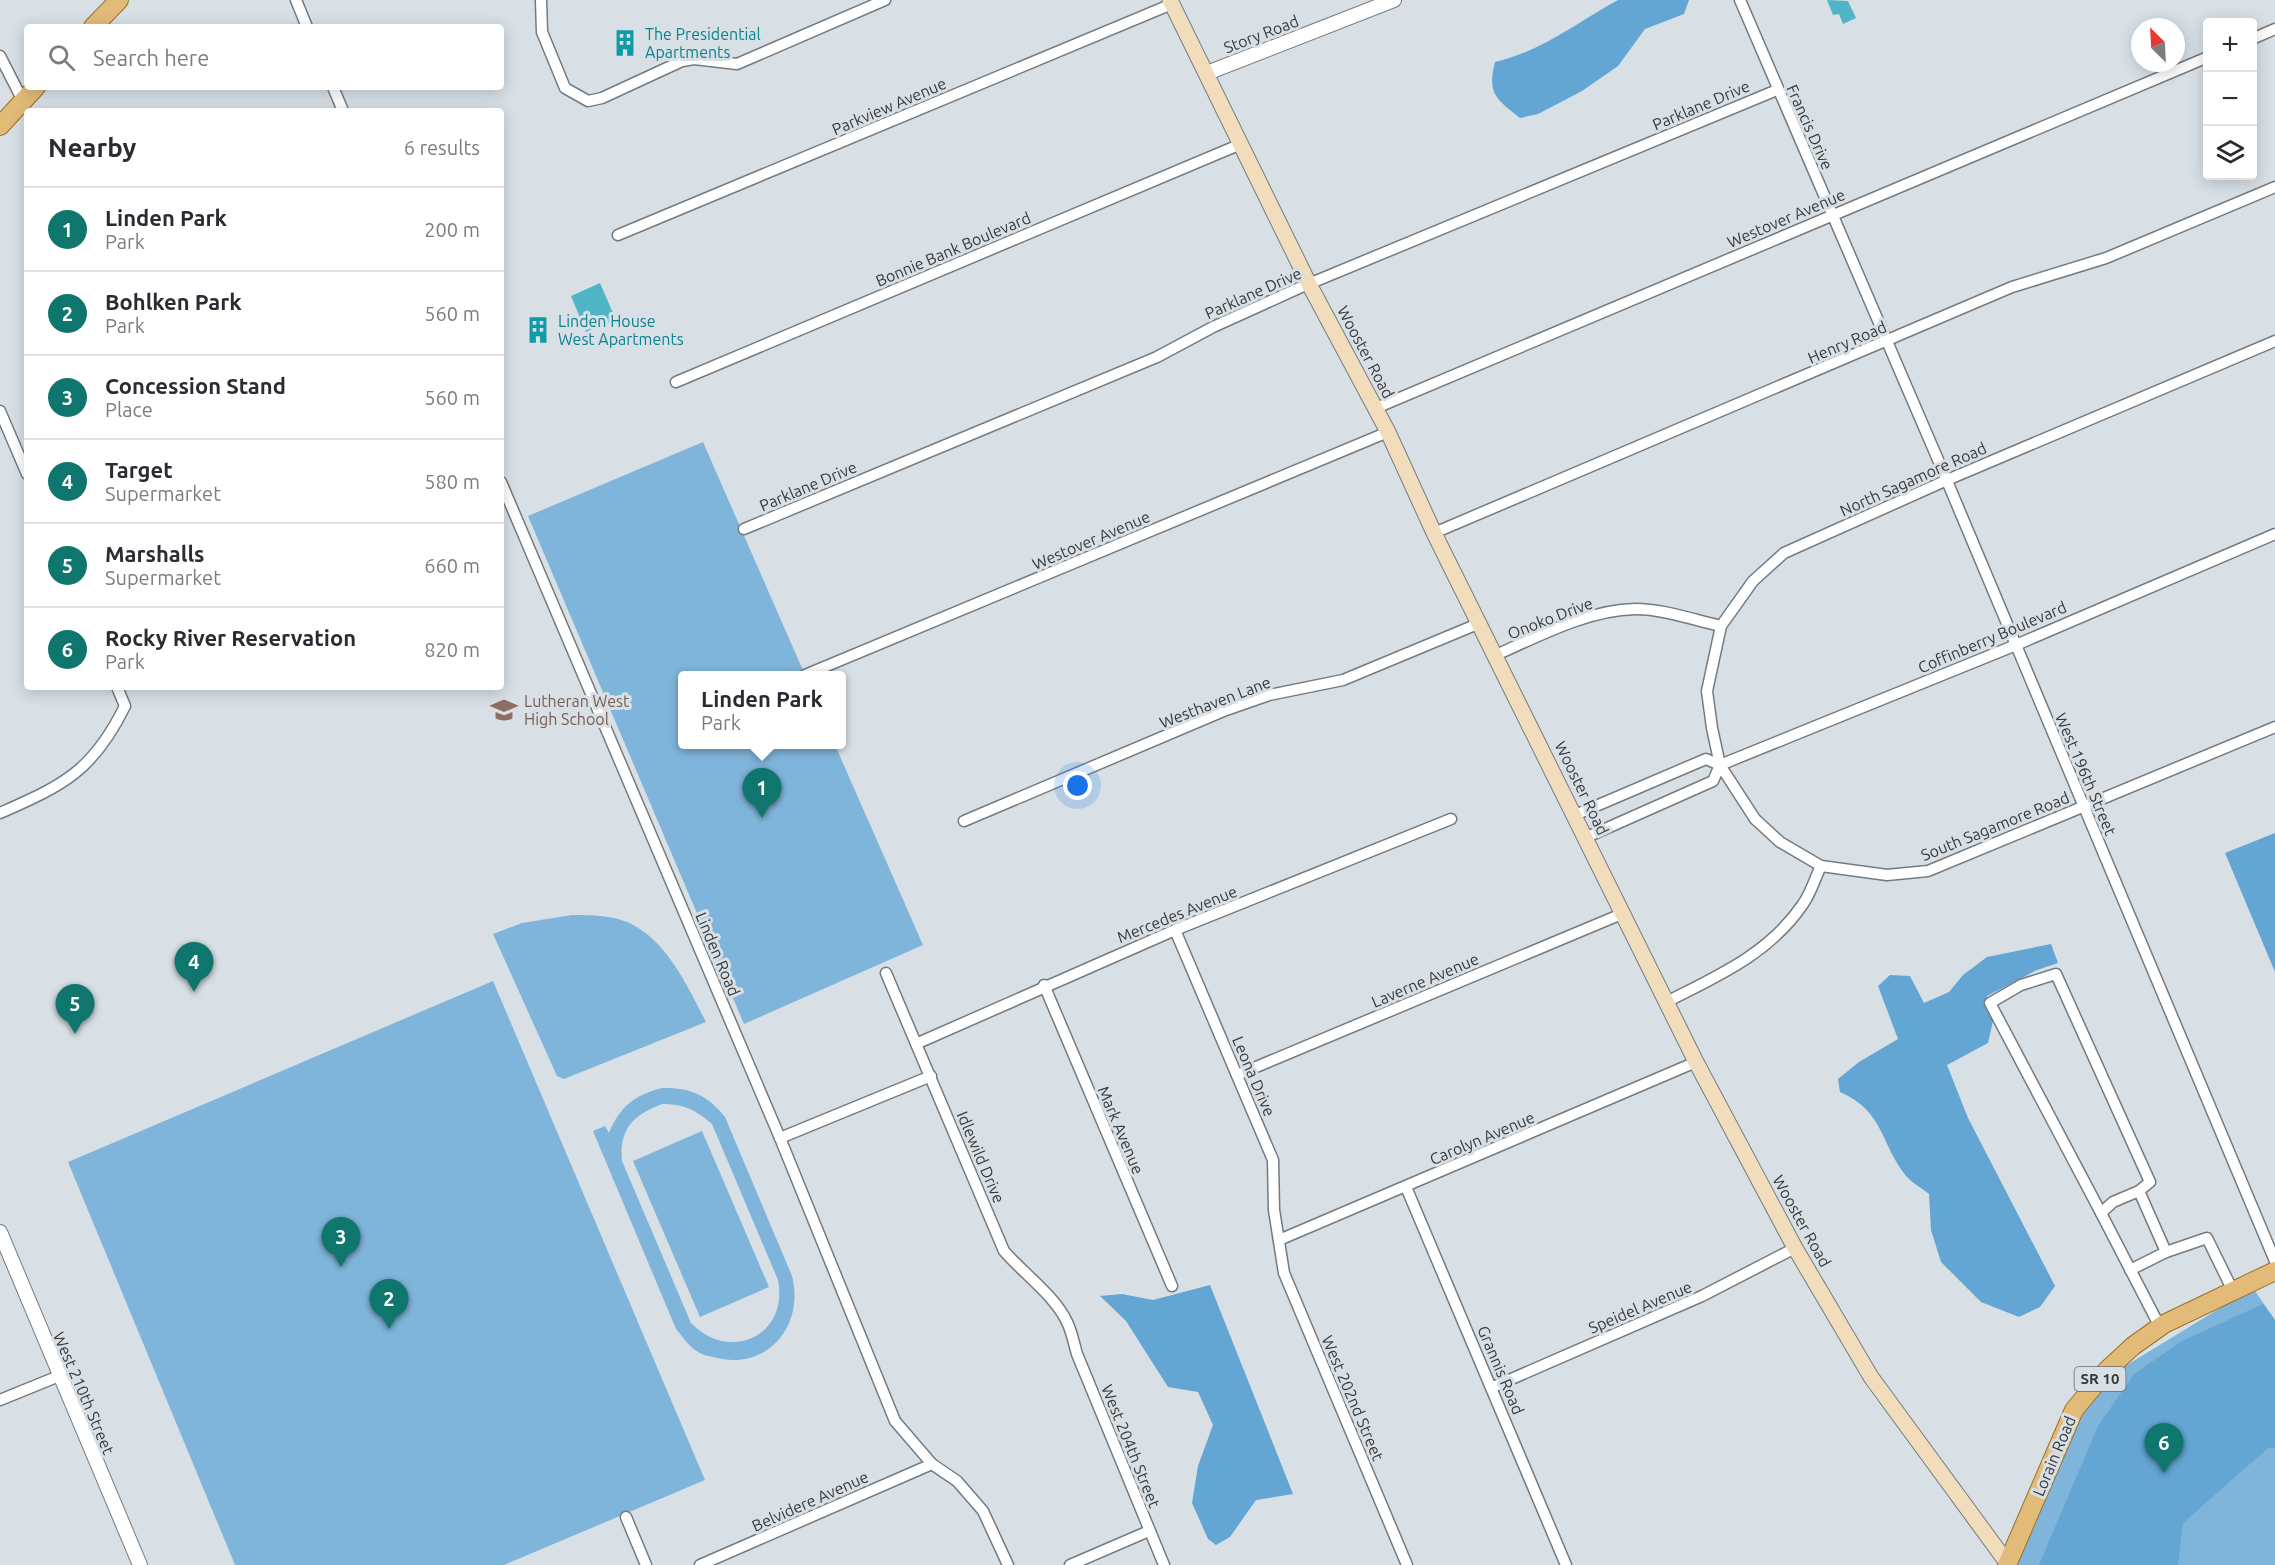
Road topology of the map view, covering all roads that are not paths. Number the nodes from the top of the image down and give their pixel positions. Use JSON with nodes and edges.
{"nodes":[{"id":1,"x":119,"y":0,"type":"edge"},
{"id":2,"x":296,"y":0,"type":"edge"},
{"id":3,"x":541,"y":0,"type":"edge"},
{"id":4,"x":885,"y":0,"type":"edge"},
{"id":5,"x":1394,"y":0,"type":"edge"},
{"id":6,"x":1740,"y":0,"type":"edge"},
{"id":7,"x":1171,"y":2,"type":"edge"},
{"id":8,"x":96,"y":24,"type":"edge"},
{"id":9,"x":306,"y":24,"type":"edge"},
{"id":10,"x":2275,"y":29,"type":"edge"},
{"id":11,"x":2257,"y":37,"type":"edge"},
{"id":12,"x":0,"y":56,"type":"edge"},
{"id":13,"x":2203,"y":59,"type":"edge"},
{"id":14,"x":1207,"y":73,"type":"junction"},
{"id":15,"x":33,"y":90,"type":"edge"},
{"id":16,"x":334,"y":90,"type":"edge"},
{"id":17,"x":1777,"y":90,"type":"junction"},
{"id":18,"x":23,"y":101,"type":"junction"},
{"id":19,"x":343,"y":108,"type":"edge"},
{"id":20,"x":0,"y":126,"type":"edge"},
{"id":21,"x":1241,"y":144,"type":"junction"},
{"id":22,"x":2275,"y":187,"type":"edge"},
{"id":23,"x":1833,"y":214,"type":"junction"},
{"id":24,"x":618,"y":235,"type":"dead end"},
{"id":25,"x":1309,"y":284,"type":"junction"},
{"id":26,"x":1869,"y":299,"type":"joint"},
{"id":27,"x":1888,"y":341,"type":"junction"},
{"id":28,"x":2275,"y":342,"type":"edge"},
{"id":29,"x":676,"y":382,"type":"dead end"},
{"id":30,"x":1376,"y":408,"type":"junction"},
{"id":31,"x":0,"y":411,"type":"edge"},
{"id":32,"x":1388,"y":432,"type":"junction"},
{"id":33,"x":24,"y":467,"type":"edge"},
{"id":34,"x":1947,"y":480,"type":"junction"},
{"id":35,"x":504,"y":489,"type":"edge"},
{"id":36,"x":744,"y":529,"type":"dead end"},
{"id":37,"x":1434,"y":533,"type":"junction"},
{"id":38,"x":2275,"y":534,"type":"edge"},
{"id":39,"x":1480,"y":623,"type":"junction"},
{"id":40,"x":1722,"y":626,"type":"junction"},
{"id":41,"x":2016,"y":645,"type":"junction"},
{"id":42,"x":1496,"y":655,"type":"junction"},
{"id":43,"x":815,"y":671,"type":"edge"},
{"id":44,"x":118,"y":690,"type":"edge"},
{"id":45,"x":2275,"y":727,"type":"edge"},
{"id":46,"x":1720,"y":765,"type":"junction"},
{"id":47,"x":2083,"y":807,"type":"junction"},
{"id":48,"x":0,"y":813,"type":"edge"},
{"id":49,"x":1575,"y":815,"type":"junction"},
{"id":50,"x":1451,"y":819,"type":"dead end"},
{"id":51,"x":964,"y":821,"type":"dead end"},
{"id":52,"x":1587,"y":837,"type":"junction"},
{"id":53,"x":1821,"y":866,"type":"junction"},
{"id":54,"x":1624,"y":913,"type":"junction"},
{"id":55,"x":1175,"y":930,"type":"junction"},
{"id":56,"x":886,"y":973,"type":"dead end"},
{"id":57,"x":1044,"y":985,"type":"junction"},
{"id":58,"x":1666,"y":1002,"type":"junction"},
{"id":59,"x":918,"y":1042,"type":"junction"},
{"id":60,"x":1696,"y":1062,"type":"junction"},
{"id":61,"x":1237,"y":1075,"type":"junction"},
{"id":62,"x":931,"y":1076,"type":"junction"},
{"id":63,"x":780,"y":1138,"type":"junction"},
{"id":64,"x":1406,"y":1187,"type":"junction"},
{"id":65,"x":2139,"y":1191,"type":"junction"},
{"id":66,"x":2101,"y":1213,"type":"junction"},
{"id":67,"x":0,"y":1232,"type":"edge"},
{"id":68,"x":1279,"y":1240,"type":"junction"},
{"id":69,"x":1795,"y":1248,"type":"junction"},
{"id":70,"x":2166,"y":1252,"type":"junction"},
{"id":71,"x":2275,"y":1262,"type":"edge"},
{"id":72,"x":2130,"y":1270,"type":"junction"},
{"id":73,"x":2275,"y":1270,"type":"edge"},
{"id":74,"x":1172,"y":1286,"type":"dead end"},
{"id":75,"x":2233,"y":1291,"type":"junction"},
{"id":76,"x":2160,"y":1327,"type":"junction"},
{"id":77,"x":1072,"y":1337,"type":"joint"},
{"id":78,"x":59,"y":1376,"type":"junction"},
{"id":79,"x":1493,"y":1387,"type":"junction"},
{"id":80,"x":0,"y":1400,"type":"edge"},
{"id":81,"x":932,"y":1464,"type":"junction"},
{"id":82,"x":626,"y":1517,"type":"dead end"},
{"id":83,"x":1149,"y":1531,"type":"junction"},
{"id":84,"x":140,"y":1565,"type":"edge"},
{"id":85,"x":646,"y":1565,"type":"edge"},
{"id":86,"x":700,"y":1565,"type":"edge"},
{"id":87,"x":1008,"y":1565,"type":"edge"},
{"id":88,"x":1070,"y":1565,"type":"edge"},
{"id":89,"x":1164,"y":1565,"type":"edge"},
{"id":90,"x":1407,"y":1565,"type":"edge"},
{"id":91,"x":1566,"y":1565,"type":"edge"},
{"id":92,"x":2008,"y":1565,"type":"edge"}],
"edges":[{"from":1,"to":8,"type":"main road"},
{"from":2,"to":9,"type":"street"},
{"from":3,"to":4,"type":"street"},
{"from":5,"to":14,"type":"street","name":"Story Road"},
{"from":6,"to":17,"type":"street","name":"Francis Drive"},
{"from":7,"to":14,"type":"main road","name":"Wooster Road"},
{"from":7,"to":24,"type":"street","name":"Parkview Avenue"},
{"from":10,"to":11,"type":"street"},
{"from":12,"to":18,"type":"street"},
{"from":13,"to":23,"type":"street","name":"Westover Avenue"},
{"from":14,"to":21,"type":"main road","name":"Wooster Road"},
{"from":15,"to":18,"type":"main road"},
{"from":16,"to":19,"type":"street"},
{"from":17,"to":23,"type":"street","name":"Francis Drive"},
{"from":17,"to":25,"type":"street","name":"Parklane Drive"},
{"from":18,"to":20,"type":"main road"},
{"from":21,"to":25,"type":"main road","name":"Wooster Road"},
{"from":21,"to":29,"type":"street","name":"Bonnie Bank Boulevard"},
{"from":22,"to":27,"type":"street","name":"Henry Road"},
{"from":23,"to":26,"type":"street","name":"Francis Drive"},
{"from":23,"to":30,"type":"street","name":"Westover Avenue"},
{"from":25,"to":30,"type":"main road","name":"Wooster Road"},
{"from":25,"to":36,"type":"street","name":"Parklane Drive"},
{"from":26,"to":27,"type":"street","name":"West 196th Street"},
{"from":27,"to":34,"type":"street","name":"West 196th Street"},
{"from":27,"to":37,"type":"street","name":"Henry Road"},
{"from":28,"to":34,"type":"street","name":"North Sagamore Road"},
{"from":30,"to":32,"type":"main road","name":"Wooster Road"},
{"from":31,"to":33,"type":"street"},
{"from":32,"to":37,"type":"main road","name":"Wooster Road"},
{"from":32,"to":43,"type":"street","name":"Westover Avenue"},
{"from":34,"to":40,"type":"street","name":"North Sagamore Road"},
{"from":34,"to":41,"type":"street","name":"West 196th Street"},
{"from":35,"to":63,"type":"street","name":"Linden Road"},
{"from":37,"to":39,"type":"main road","name":"Wooster Road"},
{"from":38,"to":41,"type":"street","name":"Coffinberry Boulevard"},
{"from":39,"to":42,"type":"main road","name":"Wooster Road"},
{"from":39,"to":51,"type":"street","name":"Westhaven Lane"},
{"from":40,"to":42,"type":"street","name":"Onoko Drive"},
{"from":40,"to":46,"type":"street","name":"North Sagamore Road"},
{"from":41,"to":46,"type":"street","name":"Coffinberry Boulevard"},
{"from":41,"to":47,"type":"street","name":"West 196th Street"},
{"from":42,"to":49,"type":"main road","name":"Wooster Road"},
{"from":44,"to":48,"type":"street"},
{"from":45,"to":47,"type":"street","name":"South Sagamore Road"},
{"from":46,"to":49,"type":"street","name":"Coffinberry Boulevard"},
{"from":46,"to":52,"type":"street","name":"Coffinberry Boulevard"},
{"from":46,"to":53,"type":"street","name":"South Sagamore Road"},
{"from":47,"to":53,"type":"street","name":"South Sagamore Road"},
{"from":47,"to":71,"type":"street","name":"West 196th Street"},
{"from":49,"to":52,"type":"main road","name":"Wooster Road"},
{"from":50,"to":55,"type":"street","name":"Mercedes Avenue"},
{"from":52,"to":54,"type":"main road","name":"Wooster Road"},
{"from":53,"to":58,"type":"street"},
{"from":54,"to":58,"type":"main road","name":"Wooster Road"},
{"from":54,"to":61,"type":"street","name":"Laverne Avenue"},
{"from":55,"to":57,"type":"street","name":"Mercedes Avenue"},
{"from":55,"to":61,"type":"street","name":"Leona Drive"},
{"from":56,"to":59,"type":"street","name":"Idlewild Drive"},
{"from":57,"to":59,"type":"street","name":"Mercedes Avenue"},
{"from":57,"to":74,"type":"street","name":"Mark Avenue"},
{"from":58,"to":60,"type":"main road","name":"Wooster Road"},
{"from":59,"to":62,"type":"street","name":"Idlewild Drive"},
{"from":60,"to":64,"type":"street","name":"Carolyn Avenue"},
{"from":60,"to":69,"type":"main road","name":"Wooster Road"},
{"from":61,"to":68,"type":"street","name":"Leona Drive"},
{"from":62,"to":63,"type":"street"},
{"from":62,"to":77,"type":"street","name":"Idlewild Drive"},
{"from":63,"to":81,"type":"street","name":"Linden Road"},
{"from":64,"to":68,"type":"street","name":"Carolyn Avenue"},
{"from":64,"to":79,"type":"street","name":"Grannis Road"},
{"from":65,"to":66,"type":"street"},
{"from":65,"to":66,"type":"street"},
{"from":65,"to":70,"type":"street"},
{"from":66,"to":72,"type":"street"},
{"from":67,"to":78,"type":"street","name":"West 210th Street"},
{"from":68,"to":90,"type":"street","name":"West 202nd Street"},
{"from":69,"to":79,"type":"street","name":"Speidel Avenue"},
{"from":69,"to":92,"type":"main road","name":"Wooster Road"},
{"from":70,"to":72,"type":"street"},
{"from":70,"to":75,"type":"street"},
{"from":72,"to":76,"type":"street"},
{"from":73,"to":75,"type":"main road","name":"Lorain Road","number":"SR 10"},
{"from":75,"to":76,"type":"main road","name":"Lorain Road","number":"SR 10"},
{"from":76,"to":92,"type":"main road","name":"Lorain Road","number":"SR 10"},
{"from":77,"to":83,"type":"street","name":"West 204th Street"},
{"from":78,"to":80,"type":"street"},
{"from":78,"to":84,"type":"street","name":"West 210th Street"},
{"from":79,"to":91,"type":"street","name":"Grannis Road"},
{"from":81,"to":86,"type":"street","name":"Belvidere Avenue"},
{"from":81,"to":87,"type":"street","name":"Linden Road"},
{"from":82,"to":85,"type":"street"},
{"from":83,"to":88,"type":"street"},
{"from":83,"to":89,"type":"street","name":"West 204th Street"}]}
